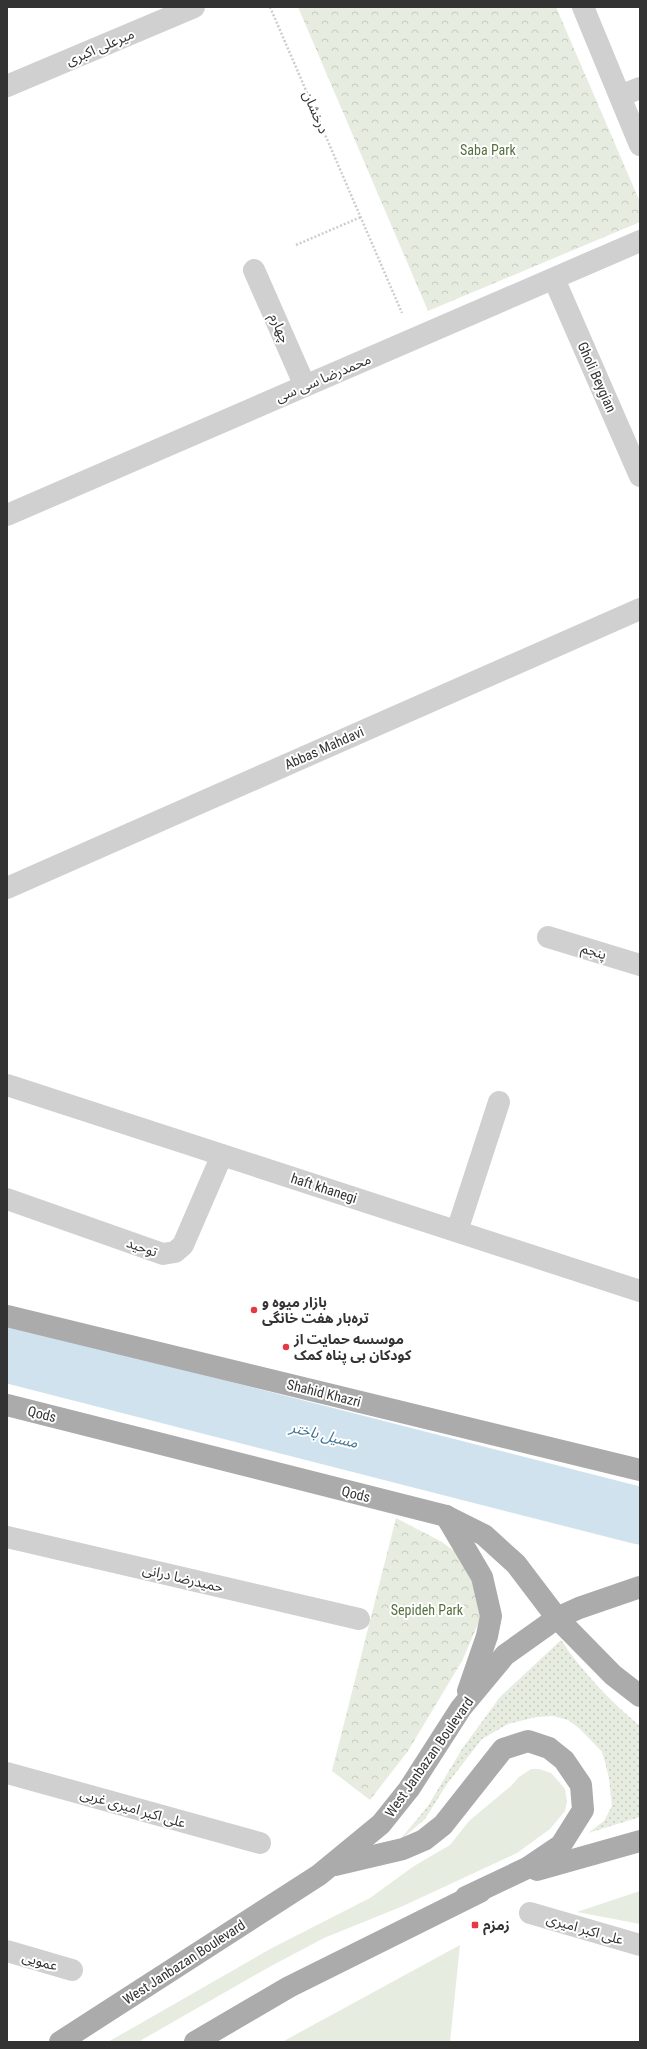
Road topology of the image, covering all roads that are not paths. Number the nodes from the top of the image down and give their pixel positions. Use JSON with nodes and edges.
{"nodes":[{"id":1,"x":194,"y":7,"type":"edge"},
{"id":2,"x":583,"y":7,"type":"edge"},
{"id":3,"x":7,"y":86,"type":"edge"},
{"id":4,"x":640,"y":88,"type":"edge"},
{"id":5,"x":620,"y":96,"type":"junction"},
{"id":6,"x":640,"y":145,"type":"edge"},
{"id":7,"x":640,"y":241,"type":"edge"},
{"id":8,"x":254,"y":270,"type":"dead end"},
{"id":9,"x":554,"y":279,"type":"junction"},
{"id":10,"x":305,"y":386,"type":"junction"},
{"id":11,"x":640,"y":476,"type":"edge"},
{"id":12,"x":7,"y":515,"type":"edge"},
{"id":13,"x":640,"y":608,"type":"edge"},
{"id":14,"x":7,"y":888,"type":"edge"},
{"id":15,"x":548,"y":937,"type":"dead end"},
{"id":16,"x":640,"y":965,"type":"edge"},
{"id":17,"x":7,"y":1085,"type":"edge"},
{"id":18,"x":499,"y":1102,"type":"dead end"},
{"id":19,"x":222,"y":1155,"type":"junction"},
{"id":20,"x":7,"y":1199,"type":"edge"},
{"id":21,"x":457,"y":1231,"type":"junction"},
{"id":22,"x":640,"y":1291,"type":"edge"},
{"id":23,"x":7,"y":1316,"type":"edge"},
{"id":24,"x":7,"y":1405,"type":"edge"},
{"id":25,"x":640,"y":1470,"type":"edge"},
{"id":26,"x":446,"y":1516,"type":"junction"},
{"id":27,"x":7,"y":1537,"type":"edge"},
{"id":28,"x":640,"y":1587,"type":"edge"},
{"id":29,"x":557,"y":1618,"type":"junction"},
{"id":30,"x":359,"y":1619,"type":"dead end"},
{"id":31,"x":640,"y":1696,"type":"edge"},
{"id":32,"x":461,"y":1708,"type":"junction"},
{"id":33,"x":7,"y":1772,"type":"edge"},
{"id":34,"x":640,"y":1840,"type":"edge"},
{"id":35,"x":260,"y":1843,"type":"dead end"},
{"id":36,"x":330,"y":1867,"type":"junction"},
{"id":37,"x":466,"y":1897,"type":"junction"},
{"id":38,"x":530,"y":1913,"type":"dead end"},
{"id":39,"x":640,"y":1945,"type":"edge"},
{"id":40,"x":7,"y":1951,"type":"edge"},
{"id":41,"x":72,"y":1970,"type":"dead end"},
{"id":42,"x":60,"y":2042,"type":"edge"},
{"id":43,"x":195,"y":2042,"type":"edge"}],
"edges":[{"from":1,"to":3,"type":"street","name":"میرعلی اکبری"},
{"from":2,"to":5,"type":"street"},
{"from":4,"to":5,"type":"street"},
{"from":5,"to":6,"type":"street"},
{"from":7,"to":9,"type":"street","name":"محمدرضا سی سی"},
{"from":8,"to":10,"type":"street","name":"چهارم"},
{"from":9,"to":10,"type":"street","name":"محمدرضا سی سی"},
{"from":9,"to":11,"type":"street","name":"Gholi Beygian"},
{"from":10,"to":12,"type":"street","name":"محمدرضا سی سی"},
{"from":13,"to":14,"type":"street","name":"Abbas Mahdavi"},
{"from":15,"to":16,"type":"street","name":"پنجم"},
{"from":17,"to":19,"type":"street","name":"haft khanegi"},
{"from":18,"to":21,"type":"street"},
{"from":19,"to":20,"type":"street","name":"توحید"},
{"from":19,"to":21,"type":"street","name":"haft khanegi"},
{"from":21,"to":22,"type":"street","name":"haft khanegi"},
{"from":23,"to":25,"type":"main road","name":"Shahid Khazri"},
{"from":24,"to":26,"type":"main road","name":"Qods"},
{"from":26,"to":29,"type":"main road","name":"Qods"},
{"from":26,"to":32,"type":"main road"},
{"from":27,"to":30,"type":"street","name":"حمیدرضا درانی"},
{"from":28,"to":29,"type":"main road","name":"West Janbazan Boulevard"},
{"from":29,"to":31,"type":"main road","name":"Qods"},
{"from":29,"to":32,"type":"main road","name":"West Janbazan Boulevard"},
{"from":32,"to":36,"type":"main road","name":"West Janbazan Boulevard"},
{"from":33,"to":35,"type":"street","name":"علی اکبر امیری غربی"},
{"from":34,"to":37,"type":"main road"},
{"from":36,"to":37,"type":"main road"},
{"from":36,"to":42,"type":"main road","name":"West Janbazan Boulevard"},
{"from":37,"to":43,"type":"main road"},
{"from":38,"to":39,"type":"street","name":"علی اکبر امیری"},
{"from":40,"to":41,"type":"street","name":"عمویی"}]}
